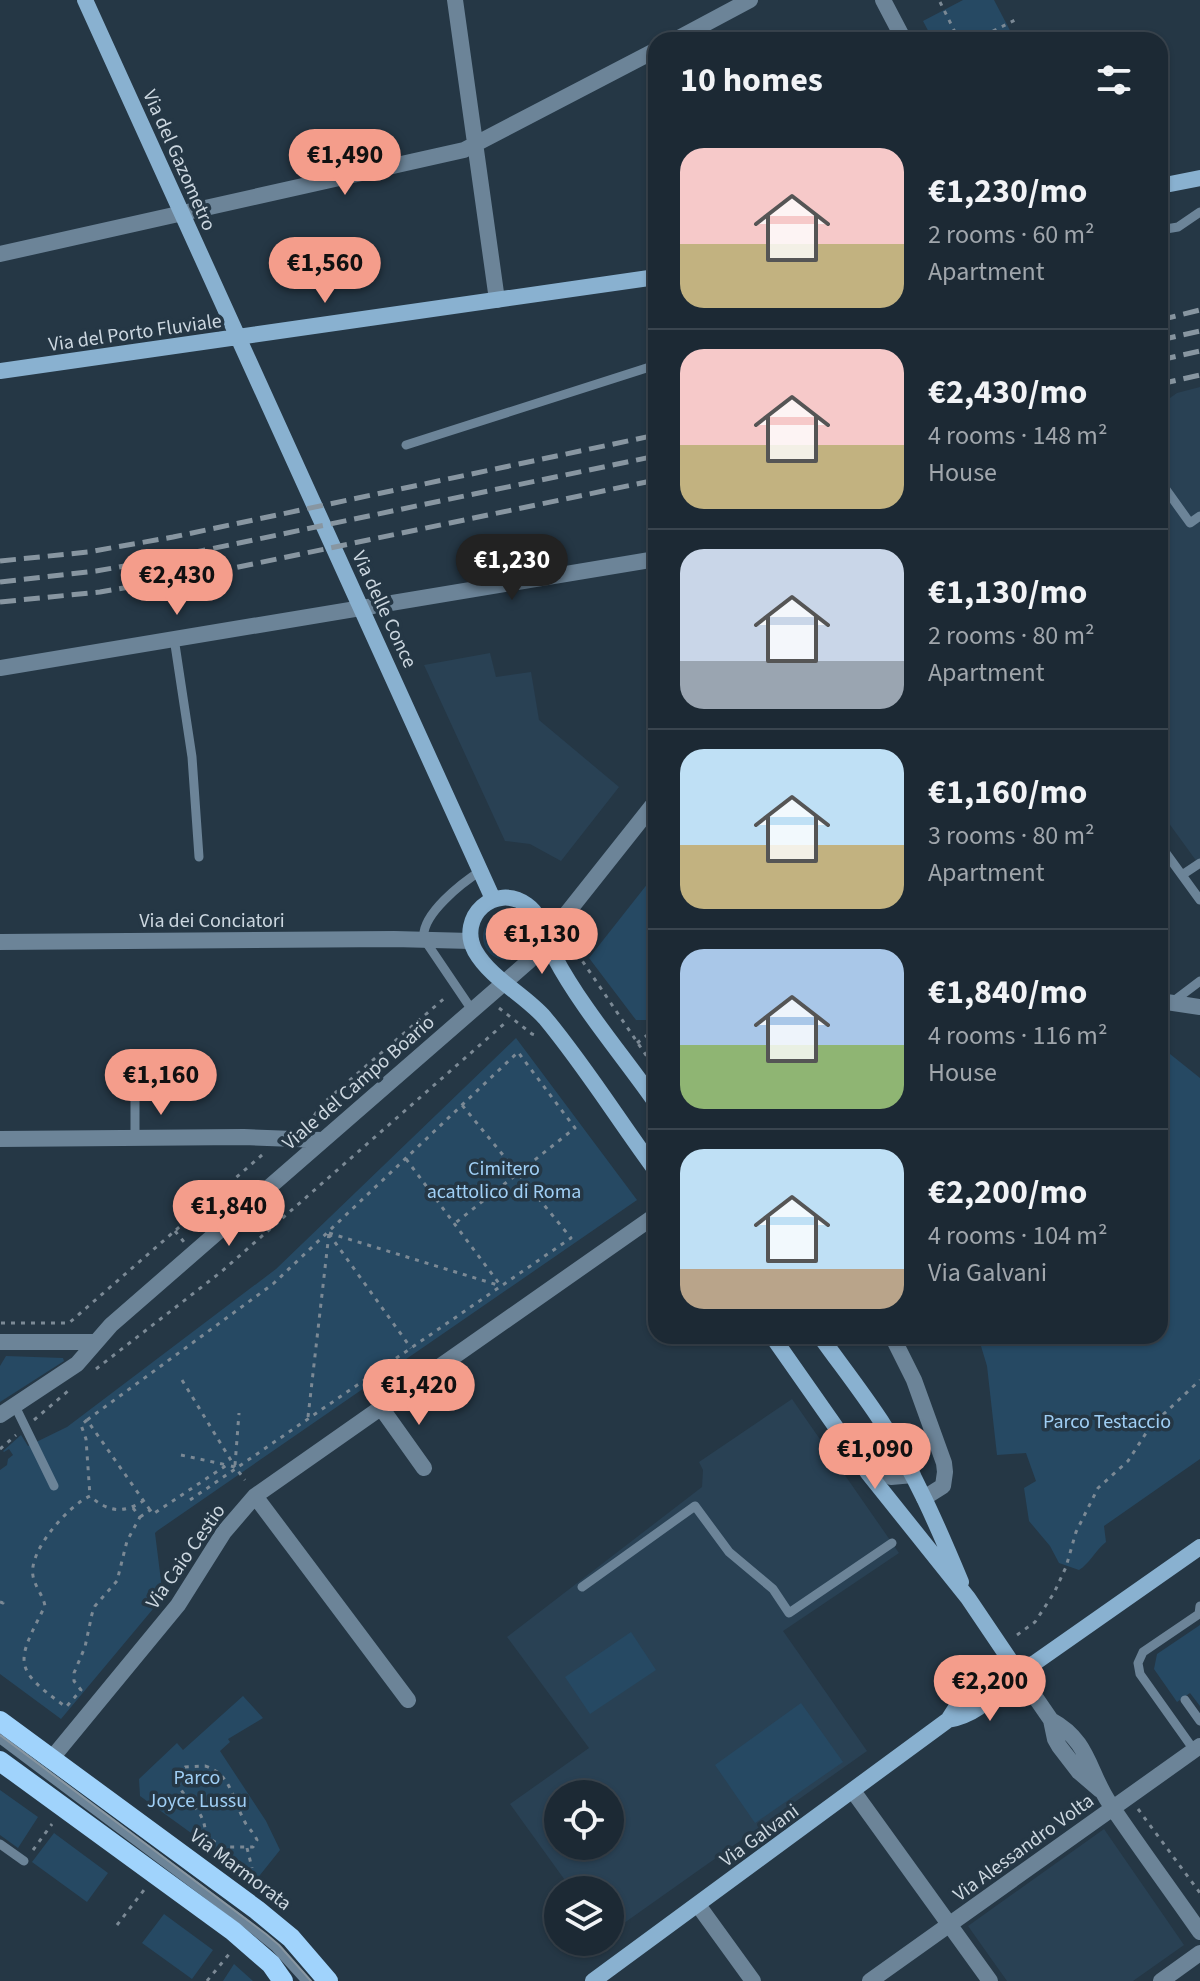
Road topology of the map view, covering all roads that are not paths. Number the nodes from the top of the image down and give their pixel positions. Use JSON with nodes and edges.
{"nodes":[{"id":1,"x":85,"y":0,"type":"edge"},
{"id":2,"x":455,"y":0,"type":"edge"},
{"id":3,"x":750,"y":0,"type":"edge"},
{"id":4,"x":883,"y":0,"type":"edge"},
{"id":5,"x":690,"y":32,"type":"edge"},
{"id":6,"x":900,"y":32,"type":"edge"},
{"id":7,"x":648,"y":54,"type":"edge"},
{"id":8,"x":475,"y":146,"type":"junction"},
{"id":9,"x":1200,"y":178,"type":"edge"},
{"id":10,"x":1168,"y":184,"type":"edge"},
{"id":11,"x":1200,"y":212,"type":"edge"},
{"id":12,"x":182,"y":213,"type":"junction"},
{"id":13,"x":1168,"y":229,"type":"edge"},
{"id":14,"x":0,"y":254,"type":"edge"},
{"id":15,"x":648,"y":278,"type":"edge"},
{"id":16,"x":497,"y":300,"type":"junction"},
{"id":17,"x":239,"y":337,"type":"junction"},
{"id":18,"x":648,"y":368,"type":"edge"},
{"id":19,"x":0,"y":371,"type":"edge"},
{"id":20,"x":406,"y":445,"type":"dead end"},
{"id":21,"x":1168,"y":492,"type":"edge"},
{"id":22,"x":1200,"y":516,"type":"edge"},
{"id":23,"x":648,"y":560,"type":"edge"},
{"id":24,"x":361,"y":607,"type":"junction"},
{"id":25,"x":174,"y":638,"type":"junction"},
{"id":26,"x":0,"y":668,"type":"edge"},
{"id":27,"x":648,"y":811,"type":"edge"},
{"id":28,"x":1168,"y":856,"type":"edge"},
{"id":29,"x":199,"y":857,"type":"dead end"},
{"id":30,"x":1200,"y":863,"type":"edge"},
{"id":31,"x":482,"y":870,"type":"junction"},
{"id":32,"x":1182,"y":875,"type":"junction"},
{"id":33,"x":493,"y":899,"type":"junction"},
{"id":34,"x":1200,"y":900,"type":"edge"},
{"id":35,"x":424,"y":939,"type":"junction"},
{"id":36,"x":546,"y":939,"type":"junction"},
{"id":37,"x":471,"y":941,"type":"junction"},
{"id":38,"x":0,"y":942,"type":"edge"},
{"id":39,"x":1200,"y":981,"type":"edge"},
{"id":40,"x":505,"y":982,"type":"junction"},
{"id":41,"x":1168,"y":1000,"type":"edge"},
{"id":42,"x":1168,"y":1002,"type":"edge"},
{"id":43,"x":1200,"y":1007,"type":"edge"},
{"id":44,"x":472,"y":1010,"type":"junction"},
{"id":45,"x":135,"y":1079,"type":"dead end"},
{"id":46,"x":648,"y":1092,"type":"edge"},
{"id":47,"x":135,"y":1137,"type":"junction"},
{"id":48,"x":0,"y":1139,"type":"edge"},
{"id":49,"x":321,"y":1140,"type":"junction"},
{"id":50,"x":648,"y":1160,"type":"edge"},
{"id":51,"x":648,"y":1221,"type":"edge"},
{"id":52,"x":0,"y":1342,"type":"edge"},
{"id":53,"x":96,"y":1342,"type":"junction"},
{"id":54,"x":778,"y":1344,"type":"edge"},
{"id":55,"x":826,"y":1344,"type":"edge"},
{"id":56,"x":896,"y":1344,"type":"edge"},
{"id":57,"x":15,"y":1406,"type":"junction"},
{"id":58,"x":382,"y":1409,"type":"junction"},
{"id":59,"x":0,"y":1415,"type":"edge"},
{"id":60,"x":848,"y":1445,"type":"junction"},
{"id":61,"x":424,"y":1468,"type":"dead end"},
{"id":62,"x":913,"y":1475,"type":"junction"},
{"id":63,"x":54,"y":1486,"type":"dead end"},
{"id":64,"x":255,"y":1496,"type":"junction"},
{"id":65,"x":924,"y":1498,"type":"junction"},
{"id":66,"x":892,"y":1543,"type":"dead end"},
{"id":67,"x":1200,"y":1547,"type":"edge"},
{"id":68,"x":582,"y":1587,"type":"dead end"},
{"id":69,"x":968,"y":1598,"type":"junction"},
{"id":70,"x":1200,"y":1606,"type":"edge"},
{"id":71,"x":1018,"y":1672,"type":"junction"},
{"id":72,"x":408,"y":1700,"type":"dead end"},
{"id":73,"x":1185,"y":1700,"type":"dead end"},
{"id":74,"x":0,"y":1721,"type":"edge"},
{"id":75,"x":1200,"y":1721,"type":"edge"},
{"id":76,"x":0,"y":1739,"type":"edge"},
{"id":77,"x":1197,"y":1748,"type":"edge"},
{"id":78,"x":52,"y":1758,"type":"junction"},
{"id":79,"x":0,"y":1761,"type":"edge"},
{"id":80,"x":853,"y":1791,"type":"junction"},
{"id":81,"x":1112,"y":1807,"type":"junction"},
{"id":82,"x":0,"y":1844,"type":"edge"},
{"id":83,"x":26,"y":1859,"type":"road end"},
{"id":84,"x":698,"y":1905,"type":"junction"},
{"id":85,"x":949,"y":1925,"type":"junction"},
{"id":86,"x":1200,"y":1932,"type":"edge"},
{"id":87,"x":1200,"y":1953,"type":"edge"},
{"id":88,"x":290,"y":1975,"type":"edge"},
{"id":89,"x":328,"y":1981,"type":"edge"},
{"id":90,"x":593,"y":1981,"type":"edge"},
{"id":91,"x":753,"y":1981,"type":"edge"},
{"id":92,"x":870,"y":1981,"type":"edge"},
{"id":93,"x":990,"y":1981,"type":"edge"},
{"id":94,"x":1161,"y":1981,"type":"edge"}],
"edges":[{"from":1,"to":12,"type":"street","name":"Via del Gazometro"},
{"from":2,"to":8,"type":"street"},
{"from":3,"to":5,"type":"street"},
{"from":4,"to":6,"type":"street"},
{"from":7,"to":8,"type":"street"},
{"from":8,"to":12,"type":"street"},
{"from":8,"to":16,"type":"street"},
{"from":9,"to":10,"type":"street"},
{"from":11,"to":13,"type":"lane"},
{"from":12,"to":14,"type":"street"},
{"from":12,"to":17,"type":"street","name":"Via del Gazometro"},
{"from":15,"to":16,"type":"street","name":"Via del Porto Fluviale"},
{"from":16,"to":17,"type":"street","name":"Via del Porto Fluviale"},
{"from":17,"to":19,"type":"street","name":"Via del Porto Fluviale"},
{"from":17,"to":24,"type":"street","name":"Via delle Conce"},
{"from":18,"to":20,"type":"lane"},
{"from":21,"to":22,"type":"lane"},
{"from":23,"to":24,"type":"street"},
{"from":24,"to":25,"type":"street"},
{"from":24,"to":31,"type":"street","name":"Via delle Conce"},
{"from":25,"to":26,"type":"street"},
{"from":25,"to":29,"type":"lane"},
{"from":27,"to":36,"type":"street"},
{"from":28,"to":32,"type":"lane"},
{"from":30,"to":32,"type":"lane"},
{"from":31,"to":33,"type":"street","name":"Via delle Conce"},
{"from":31,"to":35,"type":"lane"},
{"from":32,"to":34,"type":"lane"},
{"from":33,"to":36,"type":"street"},
{"from":33,"to":37,"type":"street"},
{"from":35,"to":37,"type":"street","name":"Via dei Conciatori"},
{"from":35,"to":38,"type":"street","name":"Via dei Conciatori"},
{"from":35,"to":44,"type":"lane"},
{"from":36,"to":40,"type":"street"},
{"from":36,"to":46,"type":"street"},
{"from":37,"to":40,"type":"street"},
{"from":39,"to":41,"type":"lane"},
{"from":40,"to":44,"type":"street","name":"Viale del Campo Boario"},
{"from":40,"to":50,"type":"street"},
{"from":42,"to":43,"type":"street"},
{"from":44,"to":49,"type":"street","name":"Viale del Campo Boario"},
{"from":45,"to":47,"type":"lane"},
{"from":47,"to":48,"type":"street"},
{"from":47,"to":49,"type":"street"},
{"from":49,"to":53,"type":"street","name":"Viale del Campo Boario"},
{"from":51,"to":58,"type":"street","name":"Via Caio Cestio"},
{"from":52,"to":53,"type":"street"},
{"from":53,"to":57,"type":"street","name":"Viale del Campo Boario"},
{"from":54,"to":60,"type":"street"},
{"from":55,"to":62,"type":"street"},
{"from":56,"to":65,"type":"street"},
{"from":57,"to":59,"type":"street","name":"Viale del Campo Boario"},
{"from":57,"to":63,"type":"lane"},
{"from":58,"to":61,"type":"street"},
{"from":58,"to":64,"type":"street","name":"Via Caio Cestio"},
{"from":60,"to":62,"type":"street"},
{"from":60,"to":69,"type":"street"},
{"from":62,"to":65,"type":"street"},
{"from":64,"to":72,"type":"street"},
{"from":64,"to":78,"type":"street","name":"Via Caio Cestio"},
{"from":65,"to":69,"type":"street"},
{"from":66,"to":68,"type":"lane"},
{"from":67,"to":71,"type":"street","name":"Via Galvani"},
{"from":69,"to":71,"type":"street"},
{"from":70,"to":77,"type":"lane"},
{"from":71,"to":80,"type":"street","name":"Via Galvani"},
{"from":71,"to":81,"type":"street"},
{"from":73,"to":75,"type":"lane"},
{"from":74,"to":78,"type":"main road","name":"Via Marmorata"},
{"from":76,"to":88,"type":"lane","name":"Via Marmorata"},
{"from":77,"to":81,"type":"street","name":"Via Alessandro Volta"},
{"from":78,"to":89,"type":"main road","name":"Via Marmorata"},
{"from":79,"to":88,"type":"main road","name":"Via Marmorata"},
{"from":80,"to":84,"type":"street","name":"Via Galvani"},
{"from":80,"to":85,"type":"street"},
{"from":81,"to":85,"type":"street","name":"Via Alessandro Volta"},
{"from":81,"to":86,"type":"street"},
{"from":82,"to":83,"type":"lane"},
{"from":84,"to":90,"type":"street","name":"Via Galvani"},
{"from":84,"to":91,"type":"street"},
{"from":85,"to":92,"type":"street","name":"Via Alessandro Volta"},
{"from":85,"to":93,"type":"street"},
{"from":87,"to":94,"type":"street"}]}
